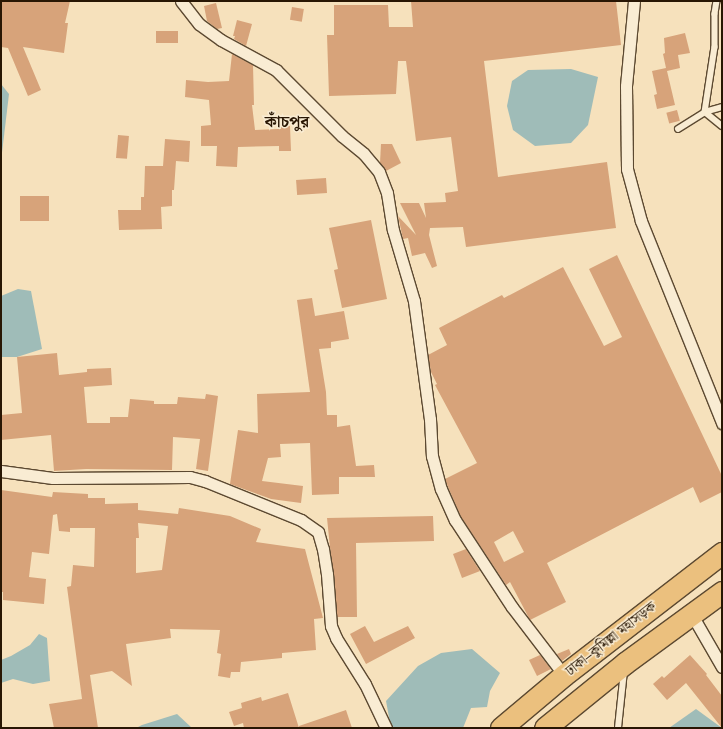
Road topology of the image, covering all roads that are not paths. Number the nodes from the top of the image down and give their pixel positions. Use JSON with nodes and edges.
{"nodes":[{"id":1,"x":181,"y":1,"type":"edge"},
{"id":2,"x":634,"y":1,"type":"edge"},
{"id":3,"x":717,"y":1,"type":"edge"},
{"id":4,"x":722,"y":107,"type":"edge"},
{"id":5,"x":704,"y":112,"type":"junction"},
{"id":6,"x":722,"y":126,"type":"edge"},
{"id":7,"x":678,"y":129,"type":"dead end"},
{"id":8,"x":722,"y":423,"type":"edge"},
{"id":9,"x":1,"y":471,"type":"edge"},
{"id":10,"x":722,"y":553,"type":"edge"},
{"id":11,"x":722,"y":592,"type":"edge"},
{"id":12,"x":692,"y":615,"type":"junction"},
{"id":13,"x":625,"y":663,"type":"junction"},
{"id":14,"x":722,"y":667,"type":"edge"},
{"id":15,"x":564,"y":675,"type":"junction"},
{"id":16,"x":386,"y":728,"type":"edge"},
{"id":17,"x":501,"y":728,"type":"edge"},
{"id":18,"x":545,"y":728,"type":"edge"},
{"id":19,"x":618,"y":728,"type":"edge"}],
"edges":[{"from":1,"to":15,"type":"street"},
{"from":2,"to":8,"type":"street"},
{"from":3,"to":5,"type":"lane"},
{"from":4,"to":5,"type":"lane"},
{"from":5,"to":6,"type":"lane"},
{"from":5,"to":7,"type":"lane"},
{"from":9,"to":16,"type":"street"},
{"from":10,"to":15,"type":"highway","name":"ঢাকা–কুমিল্লা মহাসড়ক"},
{"from":11,"to":12,"type":"highway","name":"ঢাকা–কুমিল্লা মহাসড়ক"},
{"from":12,"to":13,"type":"highway","name":"ঢাকা–কুমিল্লা মহাসড়ক"},
{"from":12,"to":14,"type":"street"},
{"from":13,"to":18,"type":"highway","name":"ঢাকা–কুমিল্লা মহাসড়ক"},
{"from":13,"to":19,"type":"lane"},
{"from":15,"to":17,"type":"highway","name":"ঢাকা–কুমিল্লা মহাসড়ক"}]}
